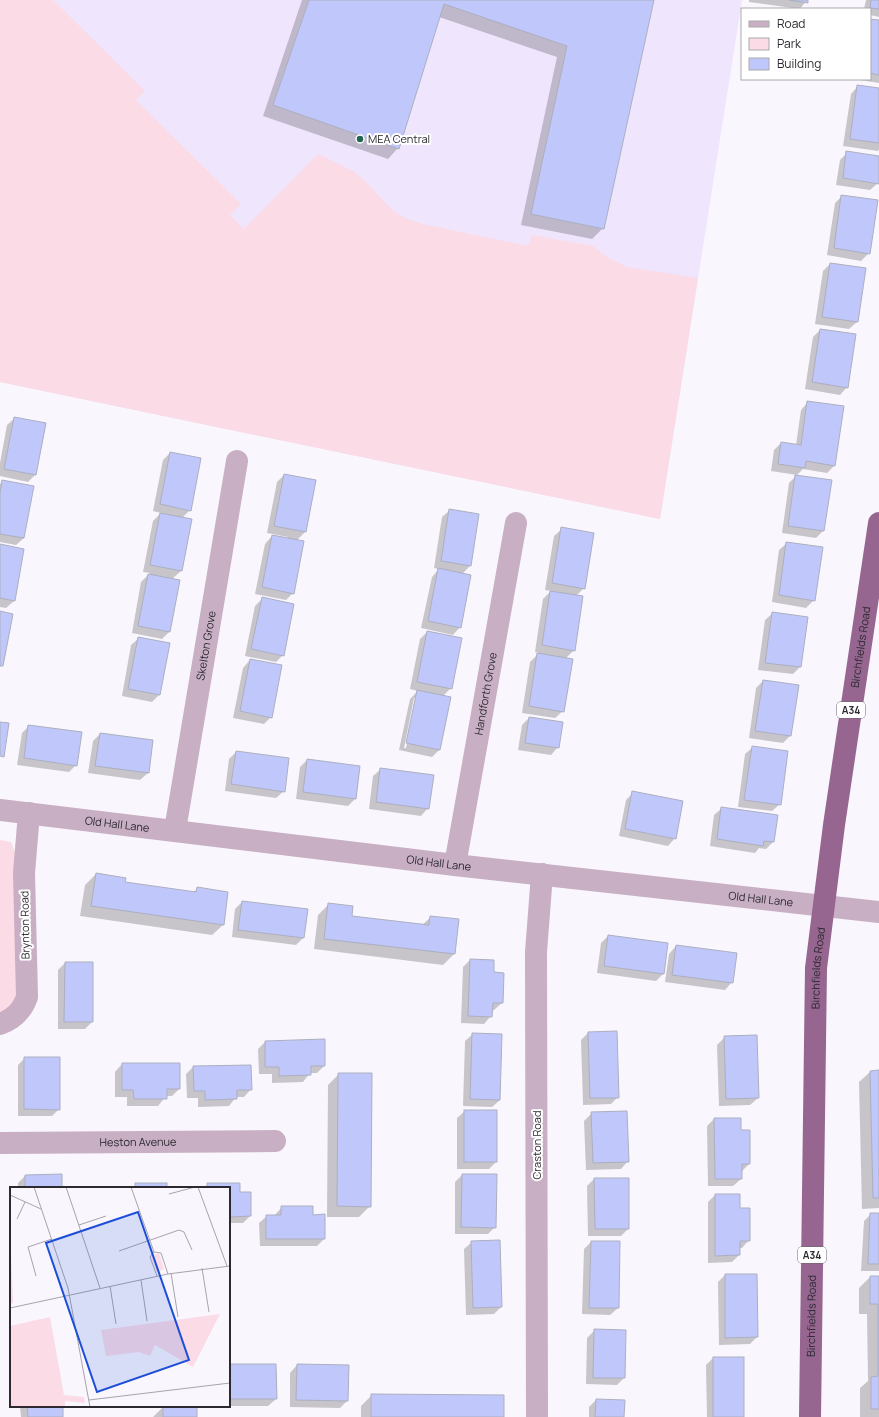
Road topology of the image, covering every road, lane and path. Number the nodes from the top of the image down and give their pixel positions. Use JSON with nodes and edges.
{"nodes":[{"id":1,"x":237,"y":461,"type":"dead end"},
{"id":2,"x":516,"y":523,"type":"dead end"},
{"id":3,"x":879,"y":523,"type":"edge"},
{"id":4,"x":0,"y":810,"type":"edge"},
{"id":5,"x":30,"y":812,"type":"junction"},
{"id":6,"x":175,"y":830,"type":"junction"},
{"id":7,"x":455,"y":865,"type":"junction"},
{"id":8,"x":542,"y":874,"type":"junction"},
{"id":9,"x":822,"y":906,"type":"junction"},
{"id":10,"x":879,"y":912,"type":"edge"},
{"id":11,"x":0,"y":1024,"type":"edge"},
{"id":12,"x":275,"y":1141,"type":"dead end"},
{"id":13,"x":0,"y":1143,"type":"edge"},
{"id":14,"x":537,"y":1417,"type":"edge"},
{"id":15,"x":810,"y":1417,"type":"edge"}],
"edges":[{"from":1,"to":6,"type":"street","name":"Skelton Grove"},
{"from":2,"to":7,"type":"street","name":"Handforth Grove"},
{"from":3,"to":9,"type":"highway","name":"Birchfields Road","number":"A34"},
{"from":4,"to":5,"type":"street","name":"Old Hall Lane"},
{"from":5,"to":6,"type":"street","name":"Old Hall Lane"},
{"from":5,"to":11,"type":"street","name":"Brynton Road"},
{"from":6,"to":7,"type":"street","name":"Old Hall Lane"},
{"from":7,"to":8,"type":"street","name":"Old Hall Lane"},
{"from":8,"to":9,"type":"street","name":"Old Hall Lane"},
{"from":8,"to":14,"type":"street","name":"Craston Road"},
{"from":9,"to":10,"type":"street","name":"Old Hall Lane"},
{"from":9,"to":15,"type":"highway","name":"Birchfields Road","number":"A34"},
{"from":12,"to":13,"type":"street","name":"Heston Avenue"}]}
